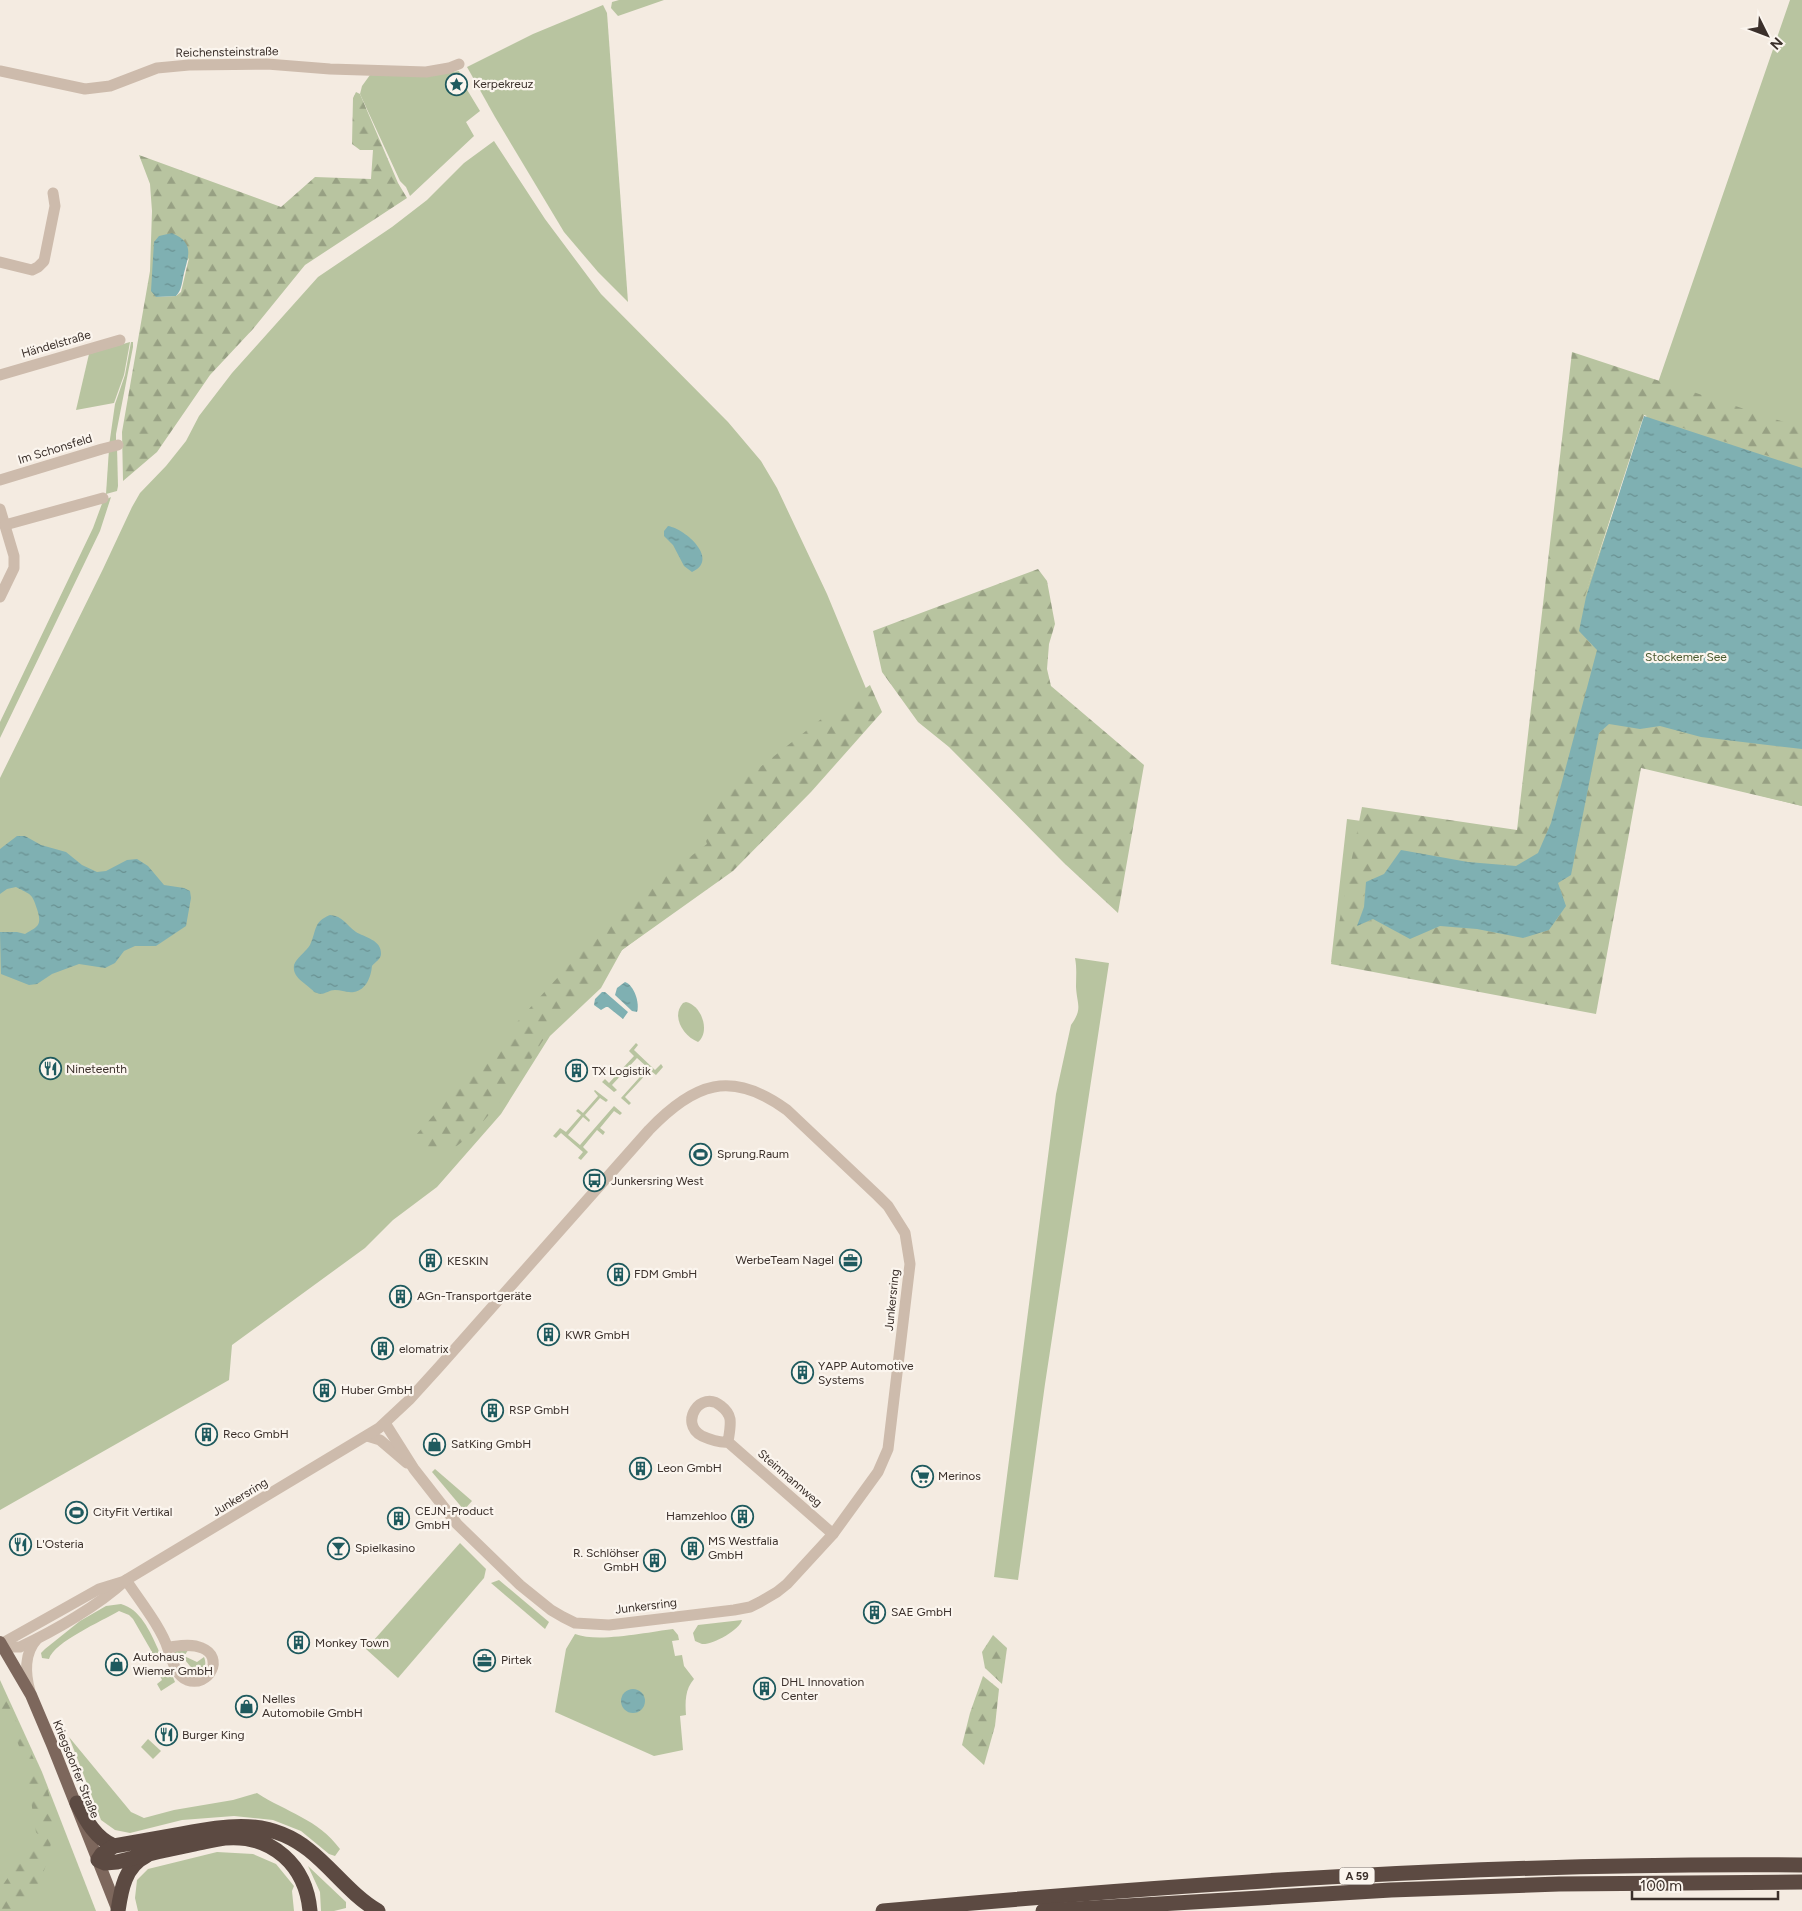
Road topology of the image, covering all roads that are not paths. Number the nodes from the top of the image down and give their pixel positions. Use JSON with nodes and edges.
{"nodes":[{"id":1,"x":459,"y":64,"type":"dead end"},
{"id":2,"x":0,"y":71,"type":"edge"},
{"id":3,"x":53,"y":193,"type":"dead end"},
{"id":4,"x":0,"y":262,"type":"edge"},
{"id":5,"x":120,"y":340,"type":"dead end"},
{"id":6,"x":0,"y":375,"type":"edge"},
{"id":7,"x":118,"y":446,"type":"dead end"},
{"id":8,"x":0,"y":480,"type":"edge"},
{"id":9,"x":102,"y":498,"type":"dead end"},
{"id":10,"x":0,"y":509,"type":"edge"},
{"id":11,"x":5,"y":525,"type":"junction"},
{"id":12,"x":0,"y":597,"type":"edge"},
{"id":13,"x":385,"y":1423,"type":"junction"},
{"id":14,"x":367,"y":1436,"type":"junction"},
{"id":15,"x":728,"y":1442,"type":"dead end"},
{"id":16,"x":414,"y":1469,"type":"junction"},
{"id":17,"x":833,"y":1534,"type":"junction"},
{"id":18,"x":126,"y":1580,"type":"junction"},
{"id":19,"x":40,"y":1636,"type":"junction"},
{"id":20,"x":1,"y":1643,"type":"edge"},
{"id":21,"x":168,"y":1647,"type":"dead end"},
{"id":22,"x":31,"y":1695,"type":"junction"},
{"id":23,"x":77,"y":1803,"type":"junction"},
{"id":24,"x":114,"y":1846,"type":"junction"},
{"id":25,"x":154,"y":1853,"type":"junction"},
{"id":26,"x":98,"y":1860,"type":"junction"},
{"id":27,"x":1802,"y":1865,"type":"edge"},
{"id":28,"x":1802,"y":1882,"type":"edge"},
{"id":29,"x":118,"y":1911,"type":"edge"},
{"id":30,"x":310,"y":1911,"type":"edge"},
{"id":31,"x":378,"y":1911,"type":"edge"},
{"id":32,"x":883,"y":1911,"type":"edge"},
{"id":33,"x":1043,"y":1911,"type":"edge"}],
"edges":[{"from":1,"to":2,"type":"street","name":"Reichensteinstraße"},
{"from":3,"to":4,"type":"street"},
{"from":5,"to":6,"type":"street","name":"Händelstraße"},
{"from":7,"to":8,"type":"street","name":"Im Schonsfeld"},
{"from":9,"to":11,"type":"street"},
{"from":10,"to":11,"type":"street"},
{"from":11,"to":12,"type":"street"},
{"from":13,"to":14,"type":"street","name":"Junkersring"},
{"from":13,"to":16,"type":"street","name":"Junkersring"},
{"from":13,"to":17,"type":"street","name":"Junkersring"},
{"from":14,"to":16,"type":"street","name":"Junkersring"},
{"from":14,"to":18,"type":"street","name":"Junkersring"},
{"from":15,"to":17,"type":"street","name":"Steinmannweg"},
{"from":16,"to":17,"type":"street","name":"Junkersring"},
{"from":18,"to":19,"type":"street","name":"Junkersring"},
{"from":18,"to":20,"type":"street","name":"Junkersring"},
{"from":18,"to":21,"type":"street"},
{"from":19,"to":20,"type":"street","name":"Junkersring"},
{"from":19,"to":22,"type":"street"},
{"from":20,"to":22,"type":"main road","name":"Kriegsdorfer Straße"},
{"from":22,"to":23,"type":"main road","name":"Kriegsdorfer Straße"},
{"from":23,"to":24,"type":"highway"},
{"from":23,"to":26,"type":"main road","name":"Kriegsdorfer Straße"},
{"from":24,"to":26,"type":"highway"},
{"from":24,"to":31,"type":"highway"},
{"from":25,"to":26,"type":"highway"},
{"from":25,"to":29,"type":"highway"},
{"from":25,"to":30,"type":"highway"},
{"from":26,"to":29,"type":"main road","name":"Kriegsdorfer Straße"},
{"from":27,"to":32,"type":"highway","number":"A 59"},
{"from":28,"to":33,"type":"highway","number":"A 59"}]}
